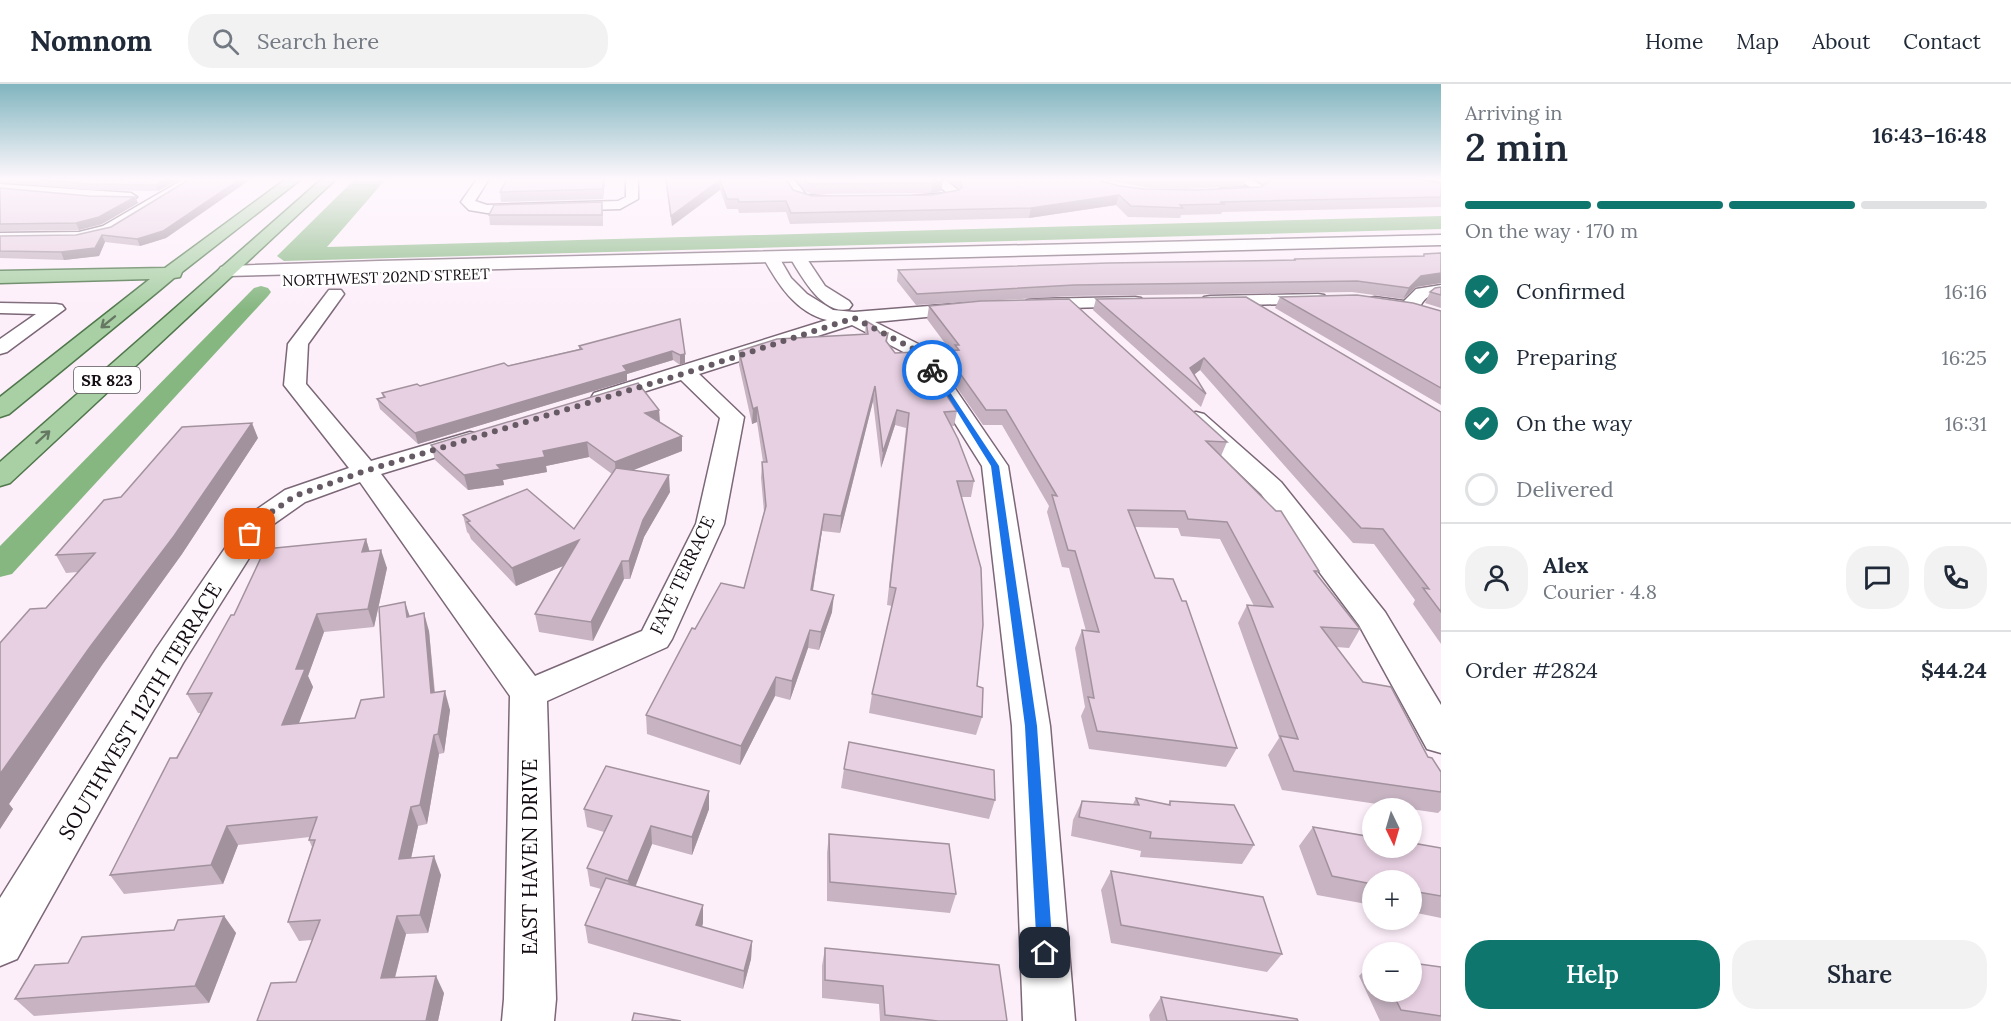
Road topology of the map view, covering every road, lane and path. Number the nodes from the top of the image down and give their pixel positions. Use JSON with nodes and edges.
{"nodes":[{"id":1,"x":118,"y":223,"type":"edge"},
{"id":2,"x":236,"y":223,"type":"edge"},
{"id":3,"x":280,"y":223,"type":"edge"},
{"id":4,"x":0,"y":237,"type":"edge"},
{"id":5,"x":1441,"y":240,"type":"edge"},
{"id":6,"x":797,"y":256,"type":"junction"},
{"id":7,"x":771,"y":257,"type":"junction"},
{"id":8,"x":0,"y":277,"type":"edge"},
{"id":9,"x":220,"y":277,"type":"junction"},
{"id":10,"x":162,"y":279,"type":"junction"},
{"id":11,"x":813,"y":283,"type":"junction"},
{"id":12,"x":786,"y":285,"type":"junction"},
{"id":13,"x":0,"y":290,"type":"edge"},
{"id":14,"x":1441,"y":290,"type":"edge"},
{"id":15,"x":334,"y":294,"type":"dead end"},
{"id":16,"x":1245,"y":300,"type":"junction"},
{"id":17,"x":1187,"y":301,"type":"edge"},
{"id":18,"x":807,"y":302,"type":"junction"},
{"id":19,"x":1152,"y":302,"type":"edge"},
{"id":20,"x":1071,"y":303,"type":"junction"},
{"id":21,"x":1013,"y":305,"type":"edge"},
{"id":22,"x":990,"y":306,"type":"edge"},
{"id":23,"x":1410,"y":307,"type":"junction"},
{"id":24,"x":0,"y":308,"type":"edge"},
{"id":25,"x":842,"y":308,"type":"junction"},
{"id":26,"x":1431,"y":313,"type":"edge"},
{"id":27,"x":1274,"y":318,"type":"edge"},
{"id":28,"x":1097,"y":327,"type":"edge"},
{"id":29,"x":0,"y":348,"type":"edge"},
{"id":30,"x":686,"y":373,"type":"junction"},
{"id":31,"x":1175,"y":399,"type":"edge"},
{"id":32,"x":583,"y":404,"type":"edge"},
{"id":33,"x":0,"y":409,"type":"edge"},
{"id":34,"x":491,"y":432,"type":"edge"},
{"id":35,"x":365,"y":471,"type":"junction"},
{"id":36,"x":0,"y":477,"type":"edge"},
{"id":37,"x":528,"y":694,"type":"junction"},
{"id":38,"x":1441,"y":738,"type":"edge"},
{"id":39,"x":0,"y":942,"type":"edge"},
{"id":40,"x":528,"y":1021,"type":"edge"},
{"id":41,"x":1049,"y":1021,"type":"edge"}],
"edges":[{"from":1,"to":4,"type":"street"},
{"from":2,"to":10,"type":"main road","number":"SR 823"},
{"from":3,"to":9,"type":"main road","number":"SR 823"},
{"from":5,"to":6,"type":"street","name":"NORTHWEST 202ND STREET"},
{"from":6,"to":7,"type":"street","name":"NORTHWEST 202ND STREET"},
{"from":6,"to":11,"type":"street"},
{"from":7,"to":9,"type":"street","name":"NORTHWEST 202ND STREET"},
{"from":7,"to":12,"type":"street"},
{"from":8,"to":10,"type":"main road","name":"NORTHWEST 202ND STREET"},
{"from":9,"to":10,"type":"main road","name":"NORTHWEST 202ND STREET"},
{"from":36,"to":9,"type":"main road","number":"SR 823","one_way":true},
{"from":10,"to":13,"type":"main road","name":"NORTHWEST 202ND STREET"},
{"from":10,"to":33,"type":"main road","number":"SR 823","one_way":true},
{"from":11,"to":12,"type":"street"},
{"from":11,"to":25,"type":"street"},
{"from":12,"to":18,"type":"street"},
{"from":14,"to":23,"type":"street"},
{"from":15,"to":35,"type":"street"},
{"from":16,"to":17,"type":"street"},
{"from":16,"to":23,"type":"street"},
{"from":16,"to":27,"type":"street"},
{"from":18,"to":25,"type":"street"},
{"from":18,"to":25,"type":"street"},
{"from":19,"to":20,"type":"street"},
{"from":20,"to":21,"type":"street"},
{"from":20,"to":28,"type":"street"},
{"from":22,"to":25,"type":"street"},
{"from":23,"to":26,"type":"street"},
{"from":24,"to":29,"type":"street"},
{"from":25,"to":30,"type":"street"},
{"from":25,"to":41,"type":"street"},
{"from":30,"to":32,"type":"street"},
{"from":30,"to":37,"type":"street","name":"FAYE TERRACE"},
{"from":31,"to":38,"type":"street"},
{"from":34,"to":35,"type":"street","name":"SOUTHWEST 112TH TERRACE"},
{"from":35,"to":37,"type":"street"},
{"from":35,"to":39,"type":"street","name":"SOUTHWEST 112TH TERRACE"},
{"from":37,"to":40,"type":"street","name":"EAST HAVEN DRIVE"}]}
